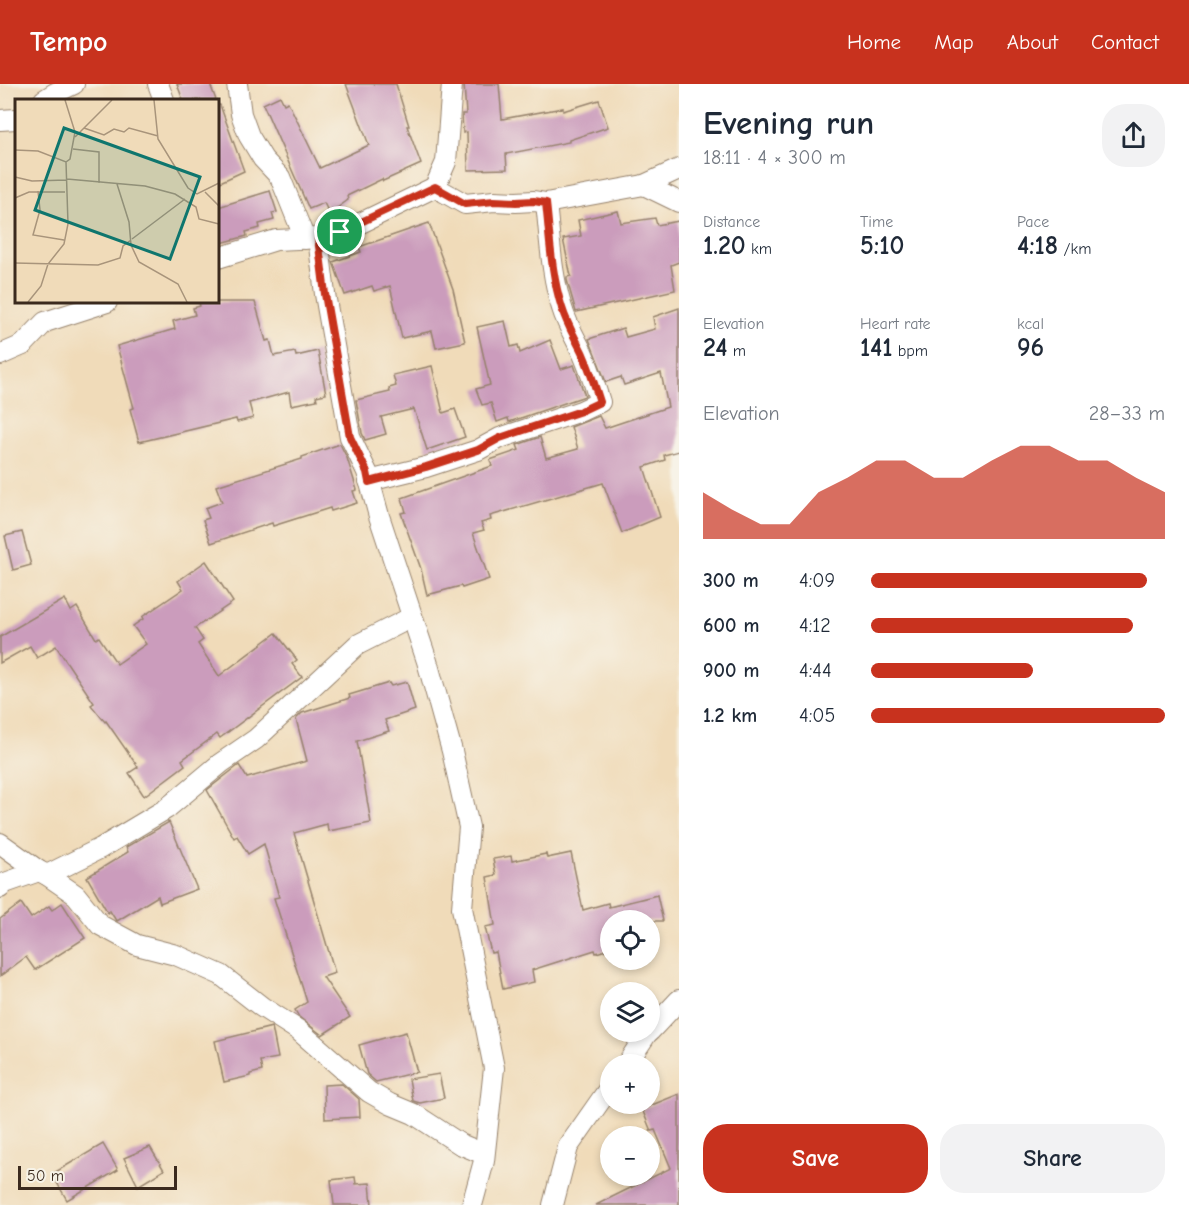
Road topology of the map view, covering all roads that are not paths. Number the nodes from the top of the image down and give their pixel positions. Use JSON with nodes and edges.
{"nodes":[{"id":1,"x":74,"y":84,"type":"edge"},
{"id":2,"x":158,"y":84,"type":"edge"},
{"id":3,"x":237,"y":84,"type":"edge"},
{"id":4,"x":452,"y":84,"type":"edge"},
{"id":5,"x":46,"y":99,"type":"edge"},
{"id":6,"x":164,"y":99,"type":"edge"},
{"id":7,"x":15,"y":119,"type":"edge"},
{"id":8,"x":0,"y":120,"type":"edge"},
{"id":9,"x":679,"y":169,"type":"edge"},
{"id":10,"x":644,"y":185,"type":"junction"},
{"id":11,"x":435,"y":187,"type":"junction"},
{"id":12,"x":679,"y":202,"type":"edge"},
{"id":13,"x":546,"y":203,"type":"junction"},
{"id":14,"x":311,"y":239,"type":"junction"},
{"id":15,"x":219,"y":258,"type":"edge"},
{"id":16,"x":104,"y":303,"type":"edge"},
{"id":17,"x":0,"y":355,"type":"edge"},
{"id":18,"x":369,"y":482,"type":"junction"},
{"id":19,"x":412,"y":617,"type":"junction"},
{"id":20,"x":0,"y":843,"type":"edge"},
{"id":21,"x":43,"y":873,"type":"junction"},
{"id":22,"x":0,"y":888,"type":"edge"},
{"id":23,"x":679,"y":1000,"type":"edge"},
{"id":24,"x":660,"y":1020,"type":"edge"},
{"id":25,"x":600,"y":1102,"type":"edge"},
{"id":26,"x":484,"y":1154,"type":"junction"},
{"id":27,"x":472,"y":1205,"type":"edge"},
{"id":28,"x":553,"y":1205,"type":"edge"}],
"edges":[{"from":1,"to":5,"type":"street"},
{"from":2,"to":6,"type":"street"},
{"from":3,"to":14,"type":"street"},
{"from":4,"to":11,"type":"street"},
{"from":7,"to":8,"type":"street"},
{"from":9,"to":10,"type":"street"},
{"from":10,"to":12,"type":"street"},
{"from":10,"to":13,"type":"street"},
{"from":11,"to":13,"type":"street"},
{"from":11,"to":14,"type":"street"},
{"from":13,"to":18,"type":"street"},
{"from":14,"to":15,"type":"street"},
{"from":14,"to":18,"type":"street"},
{"from":16,"to":17,"type":"street"},
{"from":18,"to":19,"type":"street"},
{"from":19,"to":21,"type":"street"},
{"from":19,"to":26,"type":"street"},
{"from":20,"to":21,"type":"street"},
{"from":21,"to":22,"type":"street"},
{"from":21,"to":26,"type":"street"},
{"from":23,"to":24,"type":"street"},
{"from":25,"to":28,"type":"street"},
{"from":26,"to":27,"type":"street"}]}
